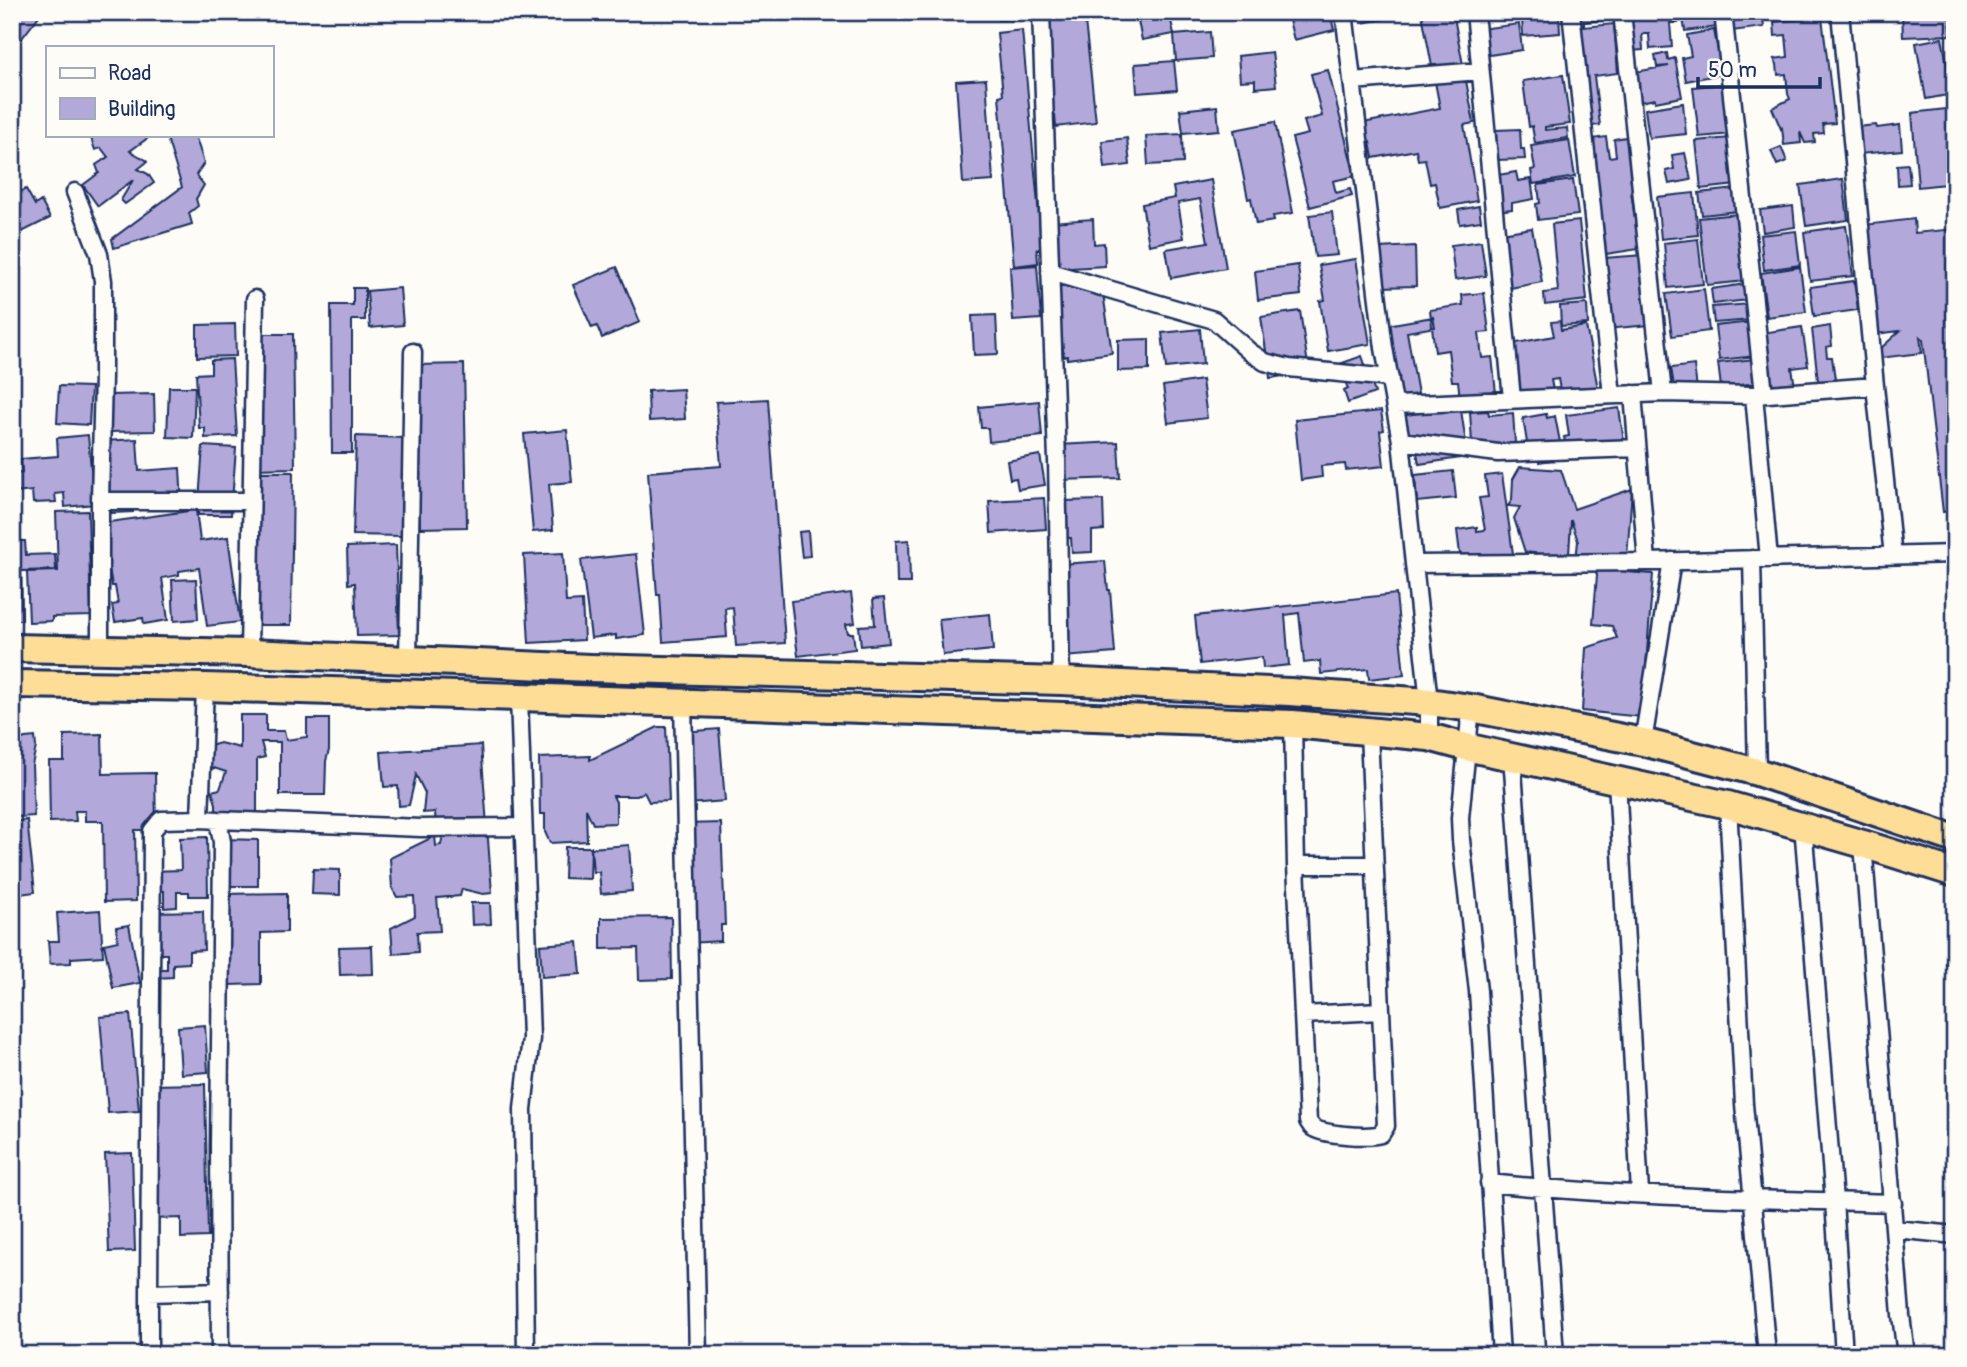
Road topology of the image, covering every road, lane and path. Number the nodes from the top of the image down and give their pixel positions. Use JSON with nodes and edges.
{"nodes":[{"id":1,"x":1041,"y":12,"type":"edge"},
{"id":2,"x":1343,"y":12,"type":"edge"},
{"id":3,"x":1475,"y":12,"type":"edge"},
{"id":4,"x":1571,"y":12,"type":"edge"},
{"id":5,"x":1622,"y":12,"type":"edge"},
{"id":6,"x":1723,"y":12,"type":"edge"},
{"id":7,"x":1840,"y":12,"type":"edge"},
{"id":8,"x":1480,"y":71,"type":"junction"},
{"id":9,"x":1352,"y":81,"type":"junction"},
{"id":10,"x":75,"y":192,"type":"dead end"},
{"id":11,"x":1050,"y":272,"type":"junction"},
{"id":12,"x":256,"y":299,"type":"dead end"},
{"id":13,"x":413,"y":352,"type":"dead end"},
{"id":14,"x":1390,"y":378,"type":"junction"},
{"id":15,"x":1875,"y":386,"type":"junction"},
{"id":16,"x":1662,"y":393,"type":"junction"},
{"id":17,"x":1633,"y":394,"type":"junction"},
{"id":18,"x":1612,"y":395,"type":"junction"},
{"id":19,"x":1759,"y":395,"type":"junction"},
{"id":20,"x":1512,"y":399,"type":"junction"},
{"id":21,"x":1396,"y":405,"type":"junction"},
{"id":22,"x":1401,"y":441,"type":"junction"},
{"id":23,"x":1637,"y":448,"type":"junction"},
{"id":24,"x":100,"y":500,"type":"junction"},
{"id":25,"x":251,"y":501,"type":"junction"},
{"id":26,"x":1955,"y":554,"type":"edge"},
{"id":27,"x":1893,"y":555,"type":"junction"},
{"id":28,"x":1752,"y":559,"type":"junction"},
{"id":29,"x":1769,"y":559,"type":"junction"},
{"id":30,"x":1672,"y":561,"type":"junction"},
{"id":31,"x":1647,"y":562,"type":"junction"},
{"id":32,"x":1414,"y":564,"type":"junction"},
{"id":33,"x":12,"y":648,"type":"edge"},
{"id":34,"x":100,"y":651,"type":"junction"},
{"id":35,"x":249,"y":653,"type":"junction"},
{"id":36,"x":408,"y":661,"type":"junction"},
{"id":37,"x":1061,"y":681,"type":"junction"},
{"id":38,"x":12,"y":684,"type":"edge"},
{"id":39,"x":205,"y":687,"type":"junction"},
{"id":40,"x":519,"y":697,"type":"junction"},
{"id":41,"x":1429,"y":702,"type":"junction"},
{"id":42,"x":683,"y":703,"type":"junction"},
{"id":43,"x":1471,"y":708,"type":"junction"},
{"id":44,"x":1293,"y":724,"type":"junction"},
{"id":45,"x":1369,"y":732,"type":"junction"},
{"id":46,"x":1429,"y":737,"type":"junction"},
{"id":47,"x":1643,"y":742,"type":"junction"},
{"id":48,"x":1466,"y":747,"type":"junction"},
{"id":49,"x":1512,"y":756,"type":"junction"},
{"id":50,"x":1757,"y":772,"type":"junction"},
{"id":51,"x":1616,"y":780,"type":"junction"},
{"id":52,"x":1728,"y":805,"type":"junction"},
{"id":53,"x":200,"y":819,"type":"junction"},
{"id":54,"x":218,"y":820,"type":"junction"},
{"id":55,"x":1802,"y":825,"type":"junction"},
{"id":56,"x":523,"y":827,"type":"junction"},
{"id":57,"x":1955,"y":839,"type":"edge"},
{"id":58,"x":1863,"y":844,"type":"junction"},
{"id":59,"x":1296,"y":864,"type":"junction"},
{"id":60,"x":1374,"y":865,"type":"junction"},
{"id":61,"x":1955,"y":873,"type":"edge"},
{"id":62,"x":1380,"y":1011,"type":"junction"},
{"id":63,"x":1303,"y":1015,"type":"junction"},
{"id":64,"x":1489,"y":1183,"type":"junction"},
{"id":65,"x":1543,"y":1188,"type":"junction"},
{"id":66,"x":1640,"y":1193,"type":"junction"},
{"id":67,"x":1753,"y":1199,"type":"junction"},
{"id":68,"x":1834,"y":1202,"type":"junction"},
{"id":69,"x":1894,"y":1203,"type":"junction"},
{"id":70,"x":1895,"y":1229,"type":"junction"},
{"id":71,"x":1955,"y":1235,"type":"edge"},
{"id":72,"x":220,"y":1292,"type":"junction"},
{"id":73,"x":149,"y":1293,"type":"junction"},
{"id":74,"x":149,"y":1355,"type":"edge"},
{"id":75,"x":220,"y":1355,"type":"edge"},
{"id":76,"x":526,"y":1355,"type":"edge"},
{"id":77,"x":698,"y":1355,"type":"edge"},
{"id":78,"x":1501,"y":1355,"type":"edge"},
{"id":79,"x":1555,"y":1355,"type":"edge"},
{"id":80,"x":1767,"y":1355,"type":"edge"},
{"id":81,"x":1844,"y":1355,"type":"edge"},
{"id":82,"x":1906,"y":1355,"type":"edge"}],
"edges":[{"from":1,"to":11,"type":"street"},
{"from":2,"to":9,"type":"street"},
{"from":3,"to":8,"type":"street"},
{"from":4,"to":18,"type":"street"},
{"from":5,"to":16,"type":"street"},
{"from":6,"to":19,"type":"street"},
{"from":7,"to":15,"type":"street"},
{"from":8,"to":9,"type":"street"},
{"from":8,"to":20,"type":"street"},
{"from":9,"to":14,"type":"street"},
{"from":10,"to":24,"type":"street"},
{"from":11,"to":14,"type":"street"},
{"from":11,"to":37,"type":"street"},
{"from":12,"to":25,"type":"street"},
{"from":13,"to":36,"type":"street"},
{"from":14,"to":21,"type":"street"},
{"from":15,"to":19,"type":"street"},
{"from":15,"to":27,"type":"street"},
{"from":16,"to":17,"type":"street"},
{"from":16,"to":19,"type":"street"},
{"from":17,"to":18,"type":"street"},
{"from":17,"to":23,"type":"street"},
{"from":18,"to":20,"type":"street"},
{"from":19,"to":29,"type":"street"},
{"from":20,"to":21,"type":"street"},
{"from":21,"to":22,"type":"street"},
{"from":22,"to":23,"type":"street"},
{"from":22,"to":32,"type":"street"},
{"from":23,"to":31,"type":"street"},
{"from":24,"to":25,"type":"street"},
{"from":24,"to":34,"type":"street"},
{"from":25,"to":35,"type":"street"},
{"from":26,"to":27,"type":"street"},
{"from":27,"to":29,"type":"street"},
{"from":28,"to":29,"type":"street"},
{"from":28,"to":30,"type":"street"},
{"from":28,"to":50,"type":"street"},
{"from":30,"to":31,"type":"street"},
{"from":30,"to":47,"type":"street"},
{"from":31,"to":32,"type":"street"},
{"from":32,"to":41,"type":"street"},
{"from":33,"to":34,"type":"highway"},
{"from":34,"to":35,"type":"highway"},
{"from":35,"to":36,"type":"highway"},
{"from":36,"to":37,"type":"highway"},
{"from":37,"to":41,"type":"highway"},
{"from":38,"to":39,"type":"highway"},
{"from":39,"to":40,"type":"highway"},
{"from":39,"to":53,"type":"street"},
{"from":40,"to":42,"type":"highway"},
{"from":40,"to":56,"type":"street"},
{"from":41,"to":43,"type":"highway"},
{"from":41,"to":46,"type":"street"},
{"from":42,"to":44,"type":"highway"},
{"from":42,"to":77,"type":"street"},
{"from":43,"to":47,"type":"highway"},
{"from":43,"to":48,"type":"street"},
{"from":44,"to":45,"type":"highway"},
{"from":44,"to":59,"type":"street"},
{"from":45,"to":46,"type":"highway"},
{"from":45,"to":60,"type":"street"},
{"from":46,"to":48,"type":"highway"},
{"from":47,"to":50,"type":"highway"},
{"from":48,"to":49,"type":"highway"},
{"from":48,"to":64,"type":"street"},
{"from":49,"to":51,"type":"highway"},
{"from":49,"to":65,"type":"street"},
{"from":50,"to":57,"type":"highway"},
{"from":51,"to":52,"type":"highway"},
{"from":51,"to":66,"type":"street"},
{"from":52,"to":55,"type":"highway"},
{"from":52,"to":67,"type":"street"},
{"from":53,"to":54,"type":"street"},
{"from":53,"to":73,"type":"street"},
{"from":54,"to":56,"type":"street"},
{"from":54,"to":72,"type":"street"},
{"from":55,"to":58,"type":"highway"},
{"from":55,"to":68,"type":"street"},
{"from":56,"to":76,"type":"street"},
{"from":58,"to":61,"type":"highway"},
{"from":58,"to":69,"type":"street"},
{"from":59,"to":60,"type":"street"},
{"from":59,"to":63,"type":"street"},
{"from":60,"to":62,"type":"street"},
{"from":62,"to":63,"type":"street"},
{"from":62,"to":63,"type":"street"},
{"from":64,"to":65,"type":"street"},
{"from":64,"to":78,"type":"street"},
{"from":65,"to":66,"type":"street"},
{"from":65,"to":79,"type":"street"},
{"from":66,"to":67,"type":"street"},
{"from":67,"to":68,"type":"street"},
{"from":67,"to":80,"type":"street"},
{"from":68,"to":69,"type":"street"},
{"from":68,"to":81,"type":"street"},
{"from":69,"to":70,"type":"street"},
{"from":70,"to":71,"type":"street"},
{"from":70,"to":82,"type":"street"},
{"from":72,"to":73,"type":"street"},
{"from":72,"to":75,"type":"street"},
{"from":73,"to":74,"type":"street"}]}
